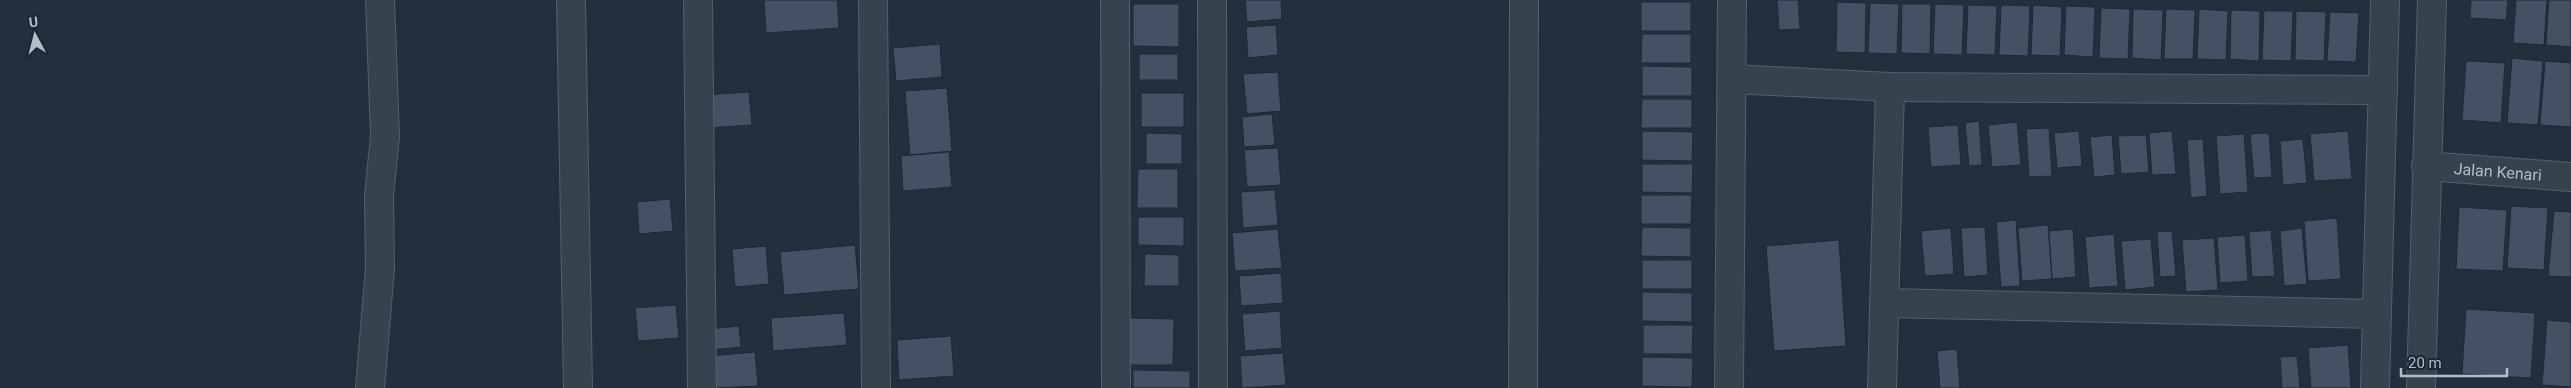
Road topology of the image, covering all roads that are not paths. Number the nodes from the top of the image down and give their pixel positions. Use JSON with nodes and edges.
{"nodes":[{"id":1,"x":380,"y":0,"type":"edge"},
{"id":2,"x":571,"y":0,"type":"edge"},
{"id":3,"x":698,"y":0,"type":"edge"},
{"id":4,"x":873,"y":0,"type":"edge"},
{"id":5,"x":1115,"y":0,"type":"edge"},
{"id":6,"x":1212,"y":0,"type":"edge"},
{"id":7,"x":1524,"y":0,"type":"edge"},
{"id":8,"x":1732,"y":0,"type":"edge"},
{"id":9,"x":2385,"y":0,"type":"edge"},
{"id":10,"x":2432,"y":0,"type":"edge"},
{"id":11,"x":1733,"y":79,"type":"junction"},
{"id":12,"x":1890,"y":88,"type":"junction"},
{"id":13,"x":2383,"y":90,"type":"junction"},
{"id":14,"x":2426,"y":166,"type":"junction"},
{"id":15,"x":2571,"y":177,"type":"edge"},
{"id":16,"x":1884,"y":304,"type":"junction"},
{"id":17,"x":2377,"y":314,"type":"junction"},
{"id":18,"x":370,"y":388,"type":"edge"},
{"id":19,"x":578,"y":388,"type":"edge"},
{"id":20,"x":702,"y":388,"type":"edge"},
{"id":21,"x":876,"y":388,"type":"edge"},
{"id":22,"x":1116,"y":388,"type":"edge"},
{"id":23,"x":1214,"y":388,"type":"edge"},
{"id":24,"x":1522,"y":388,"type":"edge"},
{"id":25,"x":1728,"y":388,"type":"edge"},
{"id":26,"x":1882,"y":388,"type":"edge"},
{"id":27,"x":2375,"y":388,"type":"edge"},
{"id":28,"x":2421,"y":388,"type":"edge"}],
"edges":[{"from":1,"to":18,"type":"street"},
{"from":2,"to":19,"type":"street"},
{"from":3,"to":20,"type":"street"},
{"from":4,"to":21,"type":"street"},
{"from":5,"to":22,"type":"street"},
{"from":6,"to":23,"type":"street"},
{"from":7,"to":24,"type":"street"},
{"from":8,"to":11,"type":"street"},
{"from":9,"to":13,"type":"street"},
{"from":10,"to":14,"type":"street"},
{"from":11,"to":12,"type":"street"},
{"from":11,"to":25,"type":"street"},
{"from":12,"to":13,"type":"street"},
{"from":12,"to":16,"type":"street"},
{"from":13,"to":17,"type":"street"},
{"from":14,"to":15,"type":"street","name":"Jalan Kenari"},
{"from":14,"to":28,"type":"street"},
{"from":16,"to":17,"type":"street"},
{"from":16,"to":26,"type":"street"},
{"from":17,"to":27,"type":"street"}]}
